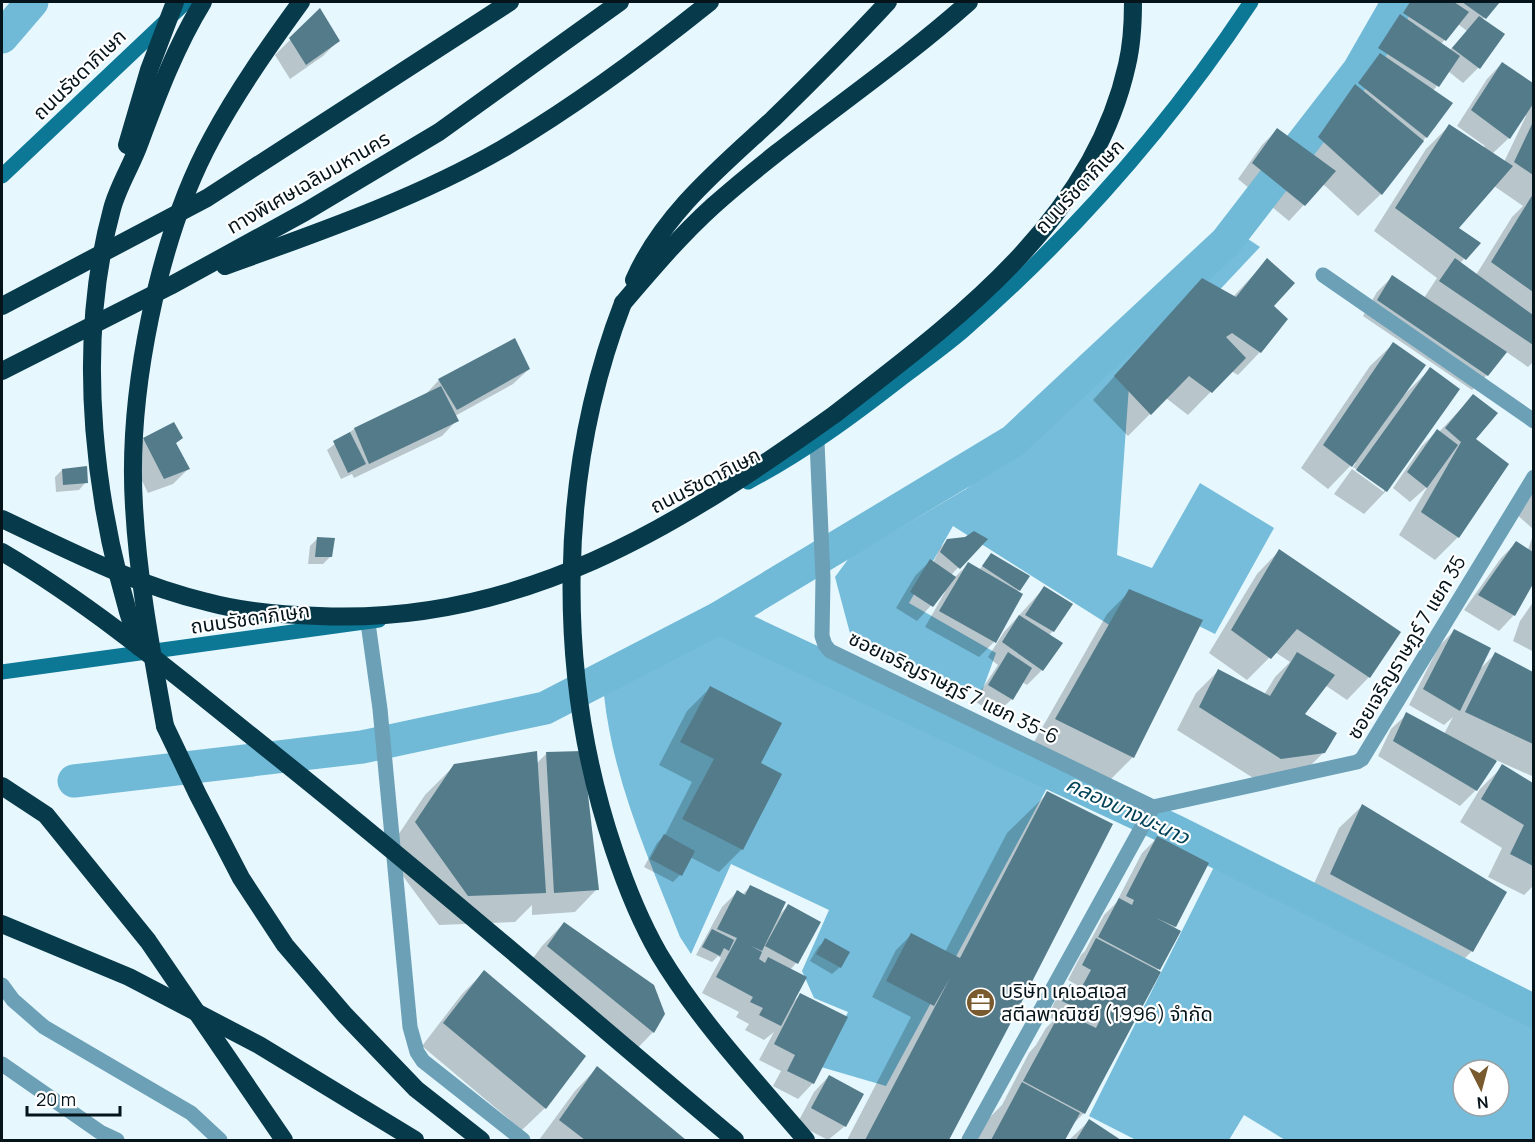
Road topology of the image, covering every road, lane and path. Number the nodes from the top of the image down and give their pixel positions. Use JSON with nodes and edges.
{"nodes":[{"id":1,"x":176,"y":2,"type":"edge"},
{"id":2,"x":186,"y":2,"type":"edge"},
{"id":3,"x":202,"y":2,"type":"edge"},
{"id":4,"x":301,"y":2,"type":"edge"},
{"id":5,"x":510,"y":2,"type":"edge"},
{"id":6,"x":620,"y":2,"type":"edge"},
{"id":7,"x":710,"y":2,"type":"edge"},
{"id":8,"x":888,"y":2,"type":"edge"},
{"id":9,"x":969,"y":2,"type":"edge"},
{"id":10,"x":1133,"y":2,"type":"edge"},
{"id":11,"x":1251,"y":2,"type":"edge"},
{"id":12,"x":2,"y":176,"type":"edge"},
{"id":13,"x":112,"y":208,"type":"junction"},
{"id":14,"x":1323,"y":275,"type":"dead end"},
{"id":15,"x":170,"y":286,"type":"junction"},
{"id":16,"x":623,"y":303,"type":"junction"},
{"id":17,"x":2,"y":306,"type":"edge"},
{"id":18,"x":2,"y":372,"type":"edge"},
{"id":19,"x":1533,"y":422,"type":"edge"},
{"id":20,"x":817,"y":442,"type":"junction"},
{"id":21,"x":1533,"y":477,"type":"edge"},
{"id":22,"x":2,"y":519,"type":"edge"},
{"id":23,"x":2,"y":552,"type":"edge"},
{"id":24,"x":368,"y":623,"type":"junction"},
{"id":25,"x":2,"y":672,"type":"edge"},
{"id":26,"x":165,"y":726,"type":"junction"},
{"id":27,"x":2,"y":786,"type":"edge"},
{"id":28,"x":1150,"y":810,"type":"junction"},
{"id":29,"x":2,"y":924,"type":"edge"},
{"id":30,"x":2,"y":985,"type":"edge"},
{"id":31,"x":2,"y":1064,"type":"edge"},
{"id":32,"x":117,"y":1140,"type":"edge"},
{"id":33,"x":220,"y":1140,"type":"edge"},
{"id":34,"x":284,"y":1140,"type":"edge"},
{"id":35,"x":415,"y":1140,"type":"edge"},
{"id":36,"x":481,"y":1140,"type":"edge"},
{"id":37,"x":523,"y":1140,"type":"edge"},
{"id":38,"x":735,"y":1140,"type":"edge"},
{"id":39,"x":806,"y":1140,"type":"edge"},
{"id":40,"x":969,"y":1140,"type":"edge"}],
"edges":[{"from":1,"to":13,"type":"highway","bridge":true},
{"from":2,"to":12,"type":"main road","name":"ถนนรัชดาภิเษก"},
{"from":3,"to":13,"type":"highway","bridge":true},
{"from":4,"to":26,"type":"highway","bridge":true},
{"from":5,"to":17,"type":"highway","name":"ทางพิเศษเฉลิมมหานคร"},
{"from":6,"to":15,"type":"highway","name":"ทางพิเศษเฉลิมมหานคร"},
{"from":7,"to":15,"type":"highway"},
{"from":8,"to":16,"type":"highway"},
{"from":9,"to":16,"type":"highway"},
{"from":10,"to":22,"type":"highway","bridge":true},
{"from":11,"to":20,"type":"main road","name":"ถนนรัชดาภิเษก"},
{"from":13,"to":26,"type":"highway","bridge":true},
{"from":14,"to":19,"type":"street"},
{"from":15,"to":18,"type":"highway","name":"ทางพิเศษเฉลิมมหานคร"},
{"from":16,"to":39,"type":"highway","bridge":true},
{"from":20,"to":24,"type":"main road","name":"ถนนรัชดาภิเษก"},
{"from":20,"to":28,"type":"street","name":"ซอยเจริญราษฎร์ 7 แยก 35-6"},
{"from":21,"to":28,"type":"street","name":"ซอยเจริญราษฎร์ 7 แยก 35"},
{"from":23,"to":38,"type":"highway","bridge":true},
{"from":24,"to":25,"type":"main road","name":"ถนนรัชดาภิเษก"},
{"from":24,"to":37,"type":"street"},
{"from":26,"to":36,"type":"highway"},
{"from":27,"to":34,"type":"highway"},
{"from":28,"to":40,"type":"street"},
{"from":29,"to":35,"type":"highway","bridge":true},
{"from":30,"to":33,"type":"street"},
{"from":31,"to":32,"type":"street"}]}
